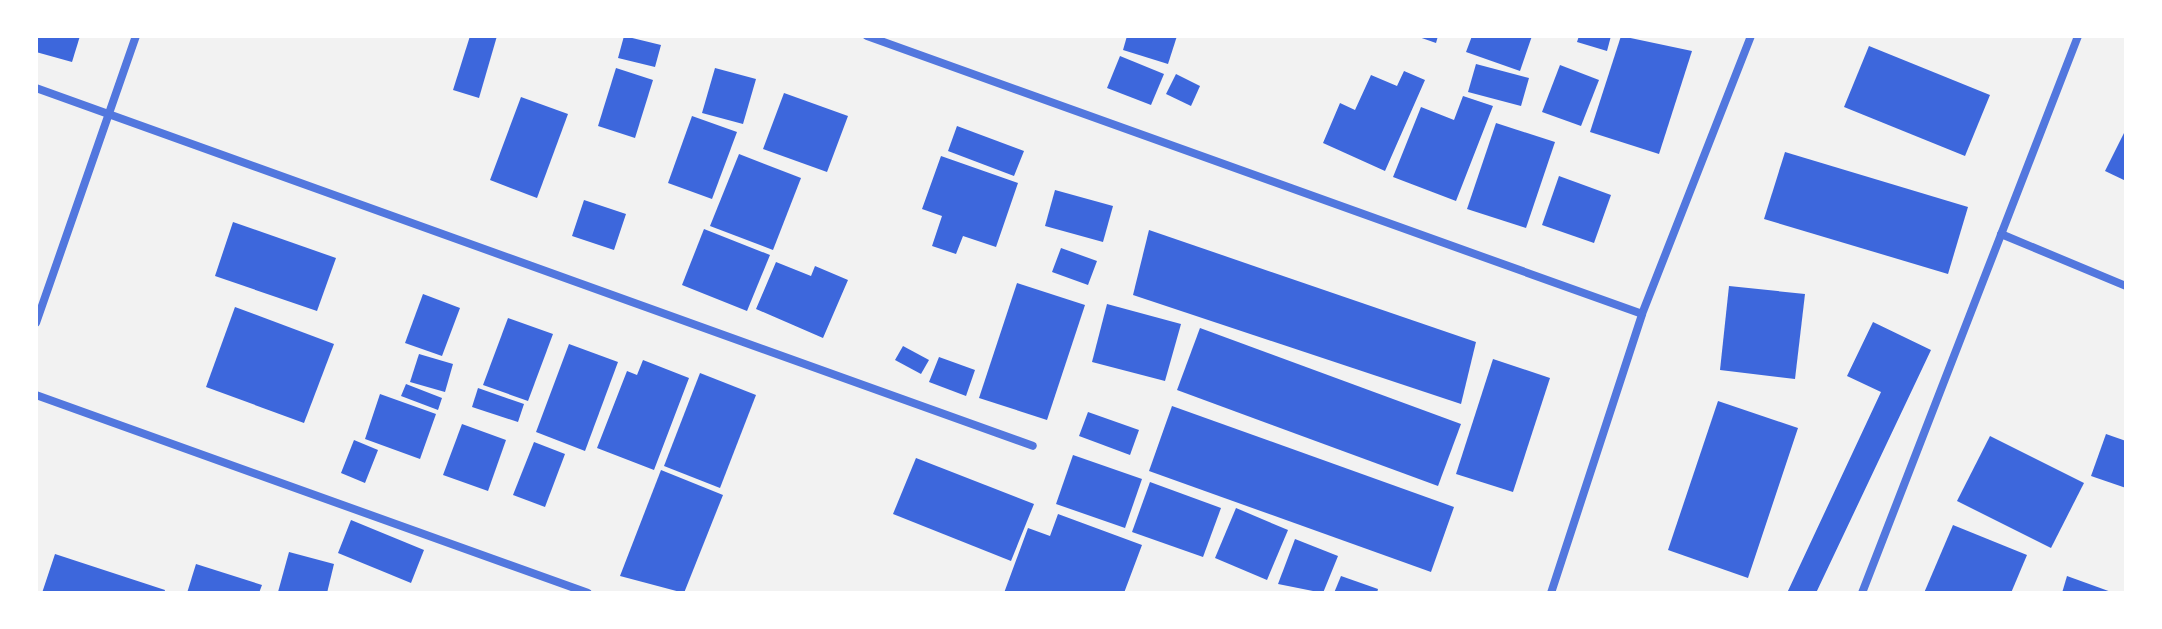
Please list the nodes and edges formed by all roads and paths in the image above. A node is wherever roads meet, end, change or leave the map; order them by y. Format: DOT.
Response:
graph roads {
  1 [pos="136,36"];
  2 [pos="867,36"];
  3 [pos="1751,36"];
  4 [pos="2078,36"];
  5 [pos="36,88"];
  6 [pos="106,113"];
  7 [pos="2001,234"];
  8 [pos="2126,286"];
  9 [pos="1642,314"];
  10 [pos="36,323"];
  11 [pos="36,395"];
  12 [pos="1033,446"];
  13 [pos="588,593"];
  14 [pos="1551,593"];
  15 [pos="1862,593"];
  1 -- 6 [label="street"];
  2 -- 9 [label="street"];
  3 -- 9 [label="street"];
  4 -- 7 [label="street"];
  5 -- 6 [label="street"];
  6 -- 10 [label="street"];
  6 -- 12 [label="street"];
  7 -- 8 [label="street"];
  7 -- 15 [label="street"];
  9 -- 14 [label="street"];
  11 -- 13 [label="street"];
}
